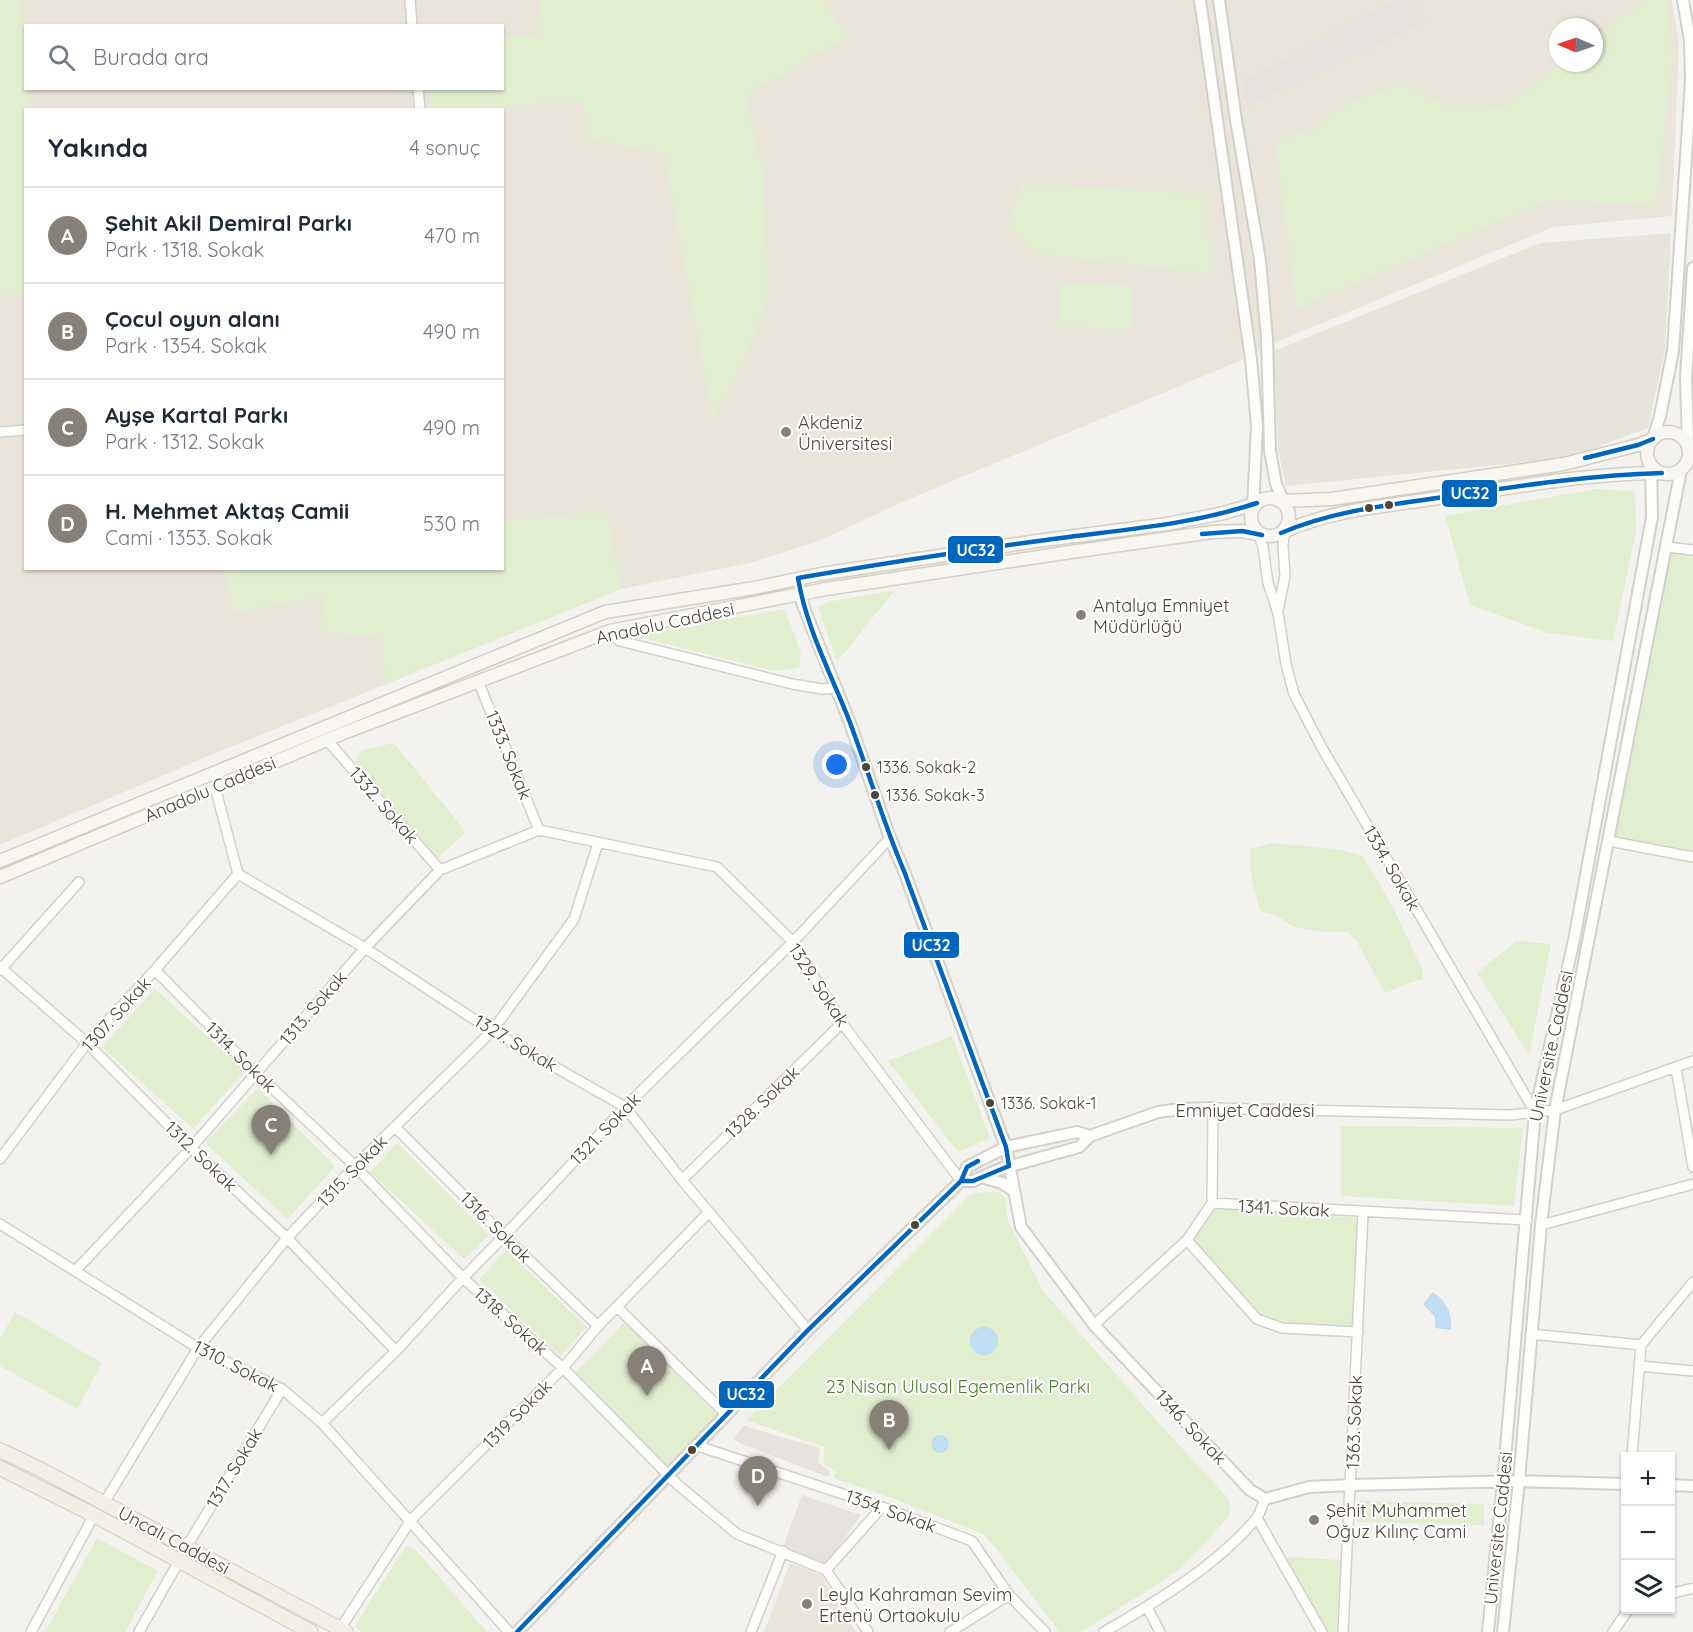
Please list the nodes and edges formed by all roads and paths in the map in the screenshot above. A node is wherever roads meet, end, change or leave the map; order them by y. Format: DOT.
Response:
graph roads {
  1 [pos="410,0"];
  2 [pos="1200,0"];
  3 [pos="1219,0"];
  4 [pos="1683,0"];
  5 [pos="412,24"];
  6 [pos="418,90"];
  7 [pos="420,108"];
  8 [pos="1693,268"];
  9 [pos="1692,294"];
  10 [pos="24,430"];
  11 [pos="0,432"];
  12 [pos="1689,437"];
  13 [pos="1653,439"];
  14 [pos="1693,464"];
  15 [pos="1655,470"];
  16 [pos="1681,470"];
  17 [pos="1282,502"];
  18 [pos="1255,505"];
  19 [pos="1284,531"];
  20 [pos="1259,533"];
  21 [pos="1667,547"];
  22 [pos="1693,550"];
  23 [pos="798,578"];
  24 [pos="801,594"];
  25 [pos="1278,612"];
  26 [pos="610,631"];
  27 [pos="478,681"];
  28 [pos="836,688"];
  29 [pos="327,740"];
  30 [pos="215,787"];
  31 [pos="539,830"];
  32 [pos="890,838"];
  33 [pos="1609,842"];
  34 [pos="598,843"];
  35 [pos="1693,857"];
  36 [pos="0,861"];
  37 [pos="440,870"];
  38 [pos="238,874"];
  39 [pos="0,877"];
  40 [pos="79,882"];
  41 [pos="793,942"];
  42 [pos="365,948"];
  43 [pos="0,968"];
  44 [pos="155,970"];
  45 [pos="843,1023"];
  46 [pos="492,1031"];
  47 [pos="87,1043"];
  48 [pos="1693,1061"];
  49 [pos="1676,1068"];
  50 [pos="256,1073"];
  51 [pos="625,1107"];
  52 [pos="1213,1108"];
  53 [pos="1555,1110"];
  54 [pos="1535,1112"];
  55 [pos="395,1127"];
  56 [pos="1090,1136"];
  57 [pos="1006,1147"];
  58 [pos="191,1148"];
  59 [pos="0,1159"];
  60 [pos="355,1166"];
  61 [pos="1009,1166"];
  62 [pos="1693,1167"];
  63 [pos="981,1177"];
  64 [pos="682,1180"];
  65 [pos="961,1180"];
  66 [pos="1693,1184"];
  67 [pos="1014,1191"];
  68 [pos="1212,1203"];
  69 [pos="709,1212"];
  70 [pos="1363,1213"];
  71 [pos="1527,1220"];
  72 [pos="0,1224"];
  73 [pos="1541,1225"];
  74 [pos="504,1236"];
  75 [pos="288,1238"];
  76 [pos="1187,1240"];
  77 [pos="75,1272"];
  78 [pos="463,1278"];
  79 [pos="1693,1282"];
  80 [pos="617,1307"];
  81 [pos="1094,1325"];
  82 [pos="598,1326"];
  83 [pos="808,1330"];
  84 [pos="1358,1332"];
  85 [pos="1532,1334"];
  86 [pos="1641,1345"];
  87 [pos="198,1348"];
  88 [pos="396,1351"];
  89 [pos="1640,1366"];
  90 [pos="563,1368"];
  91 [pos="1693,1371"];
  92 [pos="282,1389"];
  93 [pos="727,1415"];
  94 [pos="322,1423"];
  95 [pos="698,1446"];
  96 [pos="0,1450"];
  97 [pos="1632,1452"];
  98 [pos="0,1468"];
  99 [pos="668,1475"];
  100 [pos="1519,1481"];
  101 [pos="1503,1482"];
  102 [pos="1621,1484"];
  103 [pos="1351,1485"];
  104 [pos="1675,1485"];
  105 [pos="1693,1486"];
  106 [pos="1265,1499"];
  107 [pos="104,1503"];
  108 [pos="882,1507"];
  109 [pos="94,1515"];
  110 [pos="1257,1518"];
  111 [pos="411,1520"];
  112 [pos="187,1546"];
  113 [pos="783,1551"];
  114 [pos="179,1561"];
  115 [pos="826,1570"];
  116 [pos="1693,1588"];
  117 [pos="1675,1593"];
  118 [pos="1009,1595"];
  119 [pos="1147,1607"];
  120 [pos="1625,1614"];
  121 [pos="343,1630"];
  122 [pos="31,1632"];
  123 [pos="139,1632"];
  124 [pos="311,1632"];
  125 [pos="509,1632"];
  126 [pos="516,1632"];
  127 [pos="751,1632"];
  128 [pos="868,1632"];
  129 [pos="950,1632"];
  130 [pos="1045,1632"];
  131 [pos="1104,1632"];
  132 [pos="1160,1632"];
  133 [pos="1322,1632"];
  134 [pos="1344,1632"];
  135 [pos="1488,1632"];
  136 [pos="1503,1632"];
  137 [pos="1612,1632"];
  1 -- 5 [label="street"];
  2 -- 18 [label="street"];
  3 -- 17 [label="street"];
  4 -- 13 [label="street"];
  6 -- 7 [label="street"];
  8 -- 9 [label="street"];
  9 -- 12 [label="street"];
  10 -- 11 [label="street"];
  12 -- 13 [label="main road"];
  12 -- 16 [label="main road"];
  13 -- 15 [label="main road"];
  13 -- 17 [label="main road"];
  14 -- 16 [label="main road"];
  15 -- 16 [label="main road"];
  15 -- 19 [label="main road"];
  15 -- 54 [label="street, Universite Caddesi"];
  16 -- 21 [label="street, Universite Caddesi"];
  17 -- 18 [label="main road"];
  17 -- 19 [label="main road"];
  18 -- 20 [label="main road"];
  18 -- 23 [label="main road, Anadolu Caddesi"];
  19 -- 20 [label="main road"];
  19 -- 25 [label="street, 1334. Sokak"];
  20 -- 24 [label="main road, Anadolu Caddesi"];
  20 -- 25 [label="street, 1334. Sokak"];
  21 -- 22 [label="street"];
  21 -- 33 [label="street, Universite Caddesi"];
  23 -- 24 [label="street"];
  23 -- 36 [label="main road, Anadolu Caddesi"];
  24 -- 26 [label="main road, Anadolu Caddesi"];
  24 -- 28 [label="street, 1346. Sokak"];
  25 -- 54 [label="street, 1334. Sokak"];
  26 -- 27 [label="main road, Anadolu Caddesi"];
  26 -- 28 [label="street"];
  27 -- 29 [label="main road, Anadolu Caddesi"];
  27 -- 31 [label="street, 1333. Sokak"];
  28 -- 32 [label="street, 1346. Sokak"];
  29 -- 30 [label="main road, Anadolu Caddesi"];
  29 -- 37 [label="street, 1332. Sokak"];
  30 -- 38 [label="street"];
  30 -- 39 [label="main road, Anadolu Caddesi"];
  31 -- 34 [label="street"];
  31 -- 37 [label="street, 1313. Sokak"];
  32 -- 41 [label="street, 1321. Sokak"];
  32 -- 57 [label="street, 1346. Sokak"];
  33 -- 35 [label="street"];
  33 -- 53 [label="street, Universite Caddesi"];
  34 -- 41 [label="street, 1329. Sokak"];
  34 -- 46 [label="street, 1315. Sokak"];
  37 -- 42 [label="street, 1313. Sokak"];
  38 -- 42 [label="street, 1327. Sokak"];
  38 -- 44 [label="street, 1307. Sokak"];
  40 -- 43 [label="street"];
  41 -- 45 [label="street, 1329. Sokak"];
  41 -- 51 [label="street, 1321. Sokak"];
  42 -- 46 [label="street, 1327. Sokak"];
  42 -- 50 [label="street, 1313. Sokak"];
  43 -- 47 [label="street, 1312. Sokak"];
  44 -- 47 [label="street, 1307. Sokak"];
  44 -- 50 [label="street, 1314. Sokak"];
  45 -- 64 [label="street, 1328. Sokak"];
  45 -- 65 [label="street, 1329. Sokak"];
  46 -- 51 [label="street, 1327. Sokak"];
  46 -- 55 [label="street, 1315. Sokak"];
  47 -- 58 [label="street, 1312. Sokak"];
  47 -- 59 [label="street, 1307. Sokak"];
  48 -- 49 [label="street, Emniyet Caddesi"];
  49 -- 53 [label="street, Emniyet Caddesi"];
  49 -- 62 [label="street"];
  50 -- 58 [label="street, 1313. Sokak"];
  50 -- 60 [label="street, 1314. Sokak"];
  51 -- 64 [label="street, 1327. Sokak"];
  51 -- 74 [label="street, 1321. Sokak"];
  52 -- 54 [label="street, Emniyet Caddesi"];
  52 -- 56 [label="street, Emniyet Caddesi"];
  52 -- 68 [label="street"];
  53 -- 54 [label="street, Emniyet Caddesi"];
  53 -- 73 [label="street, Universite Caddesi"];
  54 -- 71 [label="street, Universite Caddesi"];
  55 -- 60 [label="street, 1315. Sokak"];
  55 -- 74 [label="street, 1316. Sokak"];
  56 -- 57 [label="street, Emniyet Caddesi"];
  56 -- 61 [label="street"];
  57 -- 61 [label="street, 1346. Sokak"];
  57 -- 65 [label="street, Emniyet Caddesi"];
  58 -- 75 [label="street, 1312. Sokak"];
  58 -- 77 [label="street, 1313. Sokak"];
  60 -- 75 [label="street, 1315. Sokak"];
  60 -- 78 [label="street, 1318. Sokak"];
  61 -- 63 [label="street"];
  61 -- 67 [label="street, 1346. Sokak"];
  63 -- 65 [label="street"];
  63 -- 67 [label="street"];
  64 -- 69 [label="street, 1327. Sokak"];
  65 -- 83 [label="street, Emniyet Caddesi"];
  66 -- 73 [label="street"];
  67 -- 81 [label="street, 1346. Sokak"];
  68 -- 70 [label="street, 1341. Sokak"];
  68 -- 76 [label="street, 1341. Sokak"];
  69 -- 80 [label="street, 1319 Sokak"];
  69 -- 83 [label="street, 1327. Sokak"];
  70 -- 71 [label="street, 1341. Sokak"];
  70 -- 84 [label="street, 1363. Sokak"];
  71 -- 101 [label="street, Universite Caddesi"];
  72 -- 77 [label="street, 1310. Sokak"];
  73 -- 85 [label="street, Universite Caddesi"];
  74 -- 78 [label="street, 1321. Sokak"];
  74 -- 82 [label="street, 1316. Sokak"];
  75 -- 87 [label="street, 1315. Sokak"];
  75 -- 88 [label="street, 1312. Sokak"];
  76 -- 81 [label="street, 1341. Sokak"];
  76 -- 84 [label="street"];
  77 -- 87 [label="street, 1310. Sokak"];
  78 -- 88 [label="street, 1321. Sokak"];
  78 -- 90 [label="street, 1318. Sokak"];
  79 -- 86 [label="street"];
  80 -- 82 [label="street, 1319 Sokak"];
  80 -- 93 [label="street"];
  81 -- 106 [label="street, 1346. Sokak"];
  82 -- 90 [label="street, 1319 Sokak"];
  83 -- 93 [label="street, Emniyet Caddesi"];
  84 -- 103 [label="street, 1363. Sokak"];
  85 -- 86 [label="street"];
  85 -- 100 [label="street, Universite Caddesi"];
  86 -- 89 [label="street"];
  87 -- 92 [label="street, 1310. Sokak"];
  87 -- 107 [label="street, 1315. Sokak"];
  88 -- 94 [label="street, 1321. Sokak"];
  89 -- 91 [label="street"];
  89 -- 97 [label="street"];
  90 -- 99 [label="street, 1318. Sokak"];
  90 -- 111 [label="street, 1319 Sokak"];
  92 -- 94 [label="street, 1310. Sokak"];
  92 -- 112 [label="street, 1317. Sokak"];
  93 -- 95 [label="street, Emniyet Caddesi"];
  94 -- 111 [label="street, 1310. Sokak"];
  95 -- 99 [label="street, Emniyet Caddesi"];
  95 -- 108 [label="street, 1354. Sokak"];
  96 -- 107 [label="main road, Uncalı Caddesi"];
  98 -- 109 [label="main road, Uncalı Caddesi"];
  99 -- 113 [label="street, 1318. Sokak"];
  99 -- 126 [label="street, Emniyet Caddesi"];
  100 -- 101 [label="street"];
  100 -- 102 [label="street"];
  100 -- 136 [label="street, Universite Caddesi"];
  101 -- 103 [label="street"];
  101 -- 135 [label="street, Universite Caddesi"];
  103 -- 106 [label="street"];
  103 -- 134 [label="street, 1363. Sokak"];
  104 -- 105 [label="street"];
  106 -- 110 [label="street"];
  107 -- 112 [label="main road, Uncalı Caddesi"];
  108 -- 115 [label="street"];
  108 -- 118 [label="street, 1354. Sokak"];
  109 -- 114 [label="main road, Uncalı Caddesi"];
  109 -- 122 [label="street"];
  110 -- 119 [label="street"];
  110 -- 133 [label="street"];
  111 -- 121 [label="street, 1319 Sokak"];
  111 -- 125 [label="street, 1310. Sokak"];
  112 -- 121 [label="main road, Uncalı Caddesi"];
  113 -- 115 [label="street, 1318. Sokak"];
  113 -- 127 [label="street"];
  114 -- 123 [label="street"];
  114 -- 124 [label="main road, Uncalı Caddesi"];
  115 -- 128 [label="street"];
  116 -- 117 [label="street"];
  118 -- 129 [label="street"];
  118 -- 130 [label="street, 1354. Sokak"];
  119 -- 131 [label="street"];
  119 -- 132 [label="street"];
  120 -- 137 [label="street"];
}
